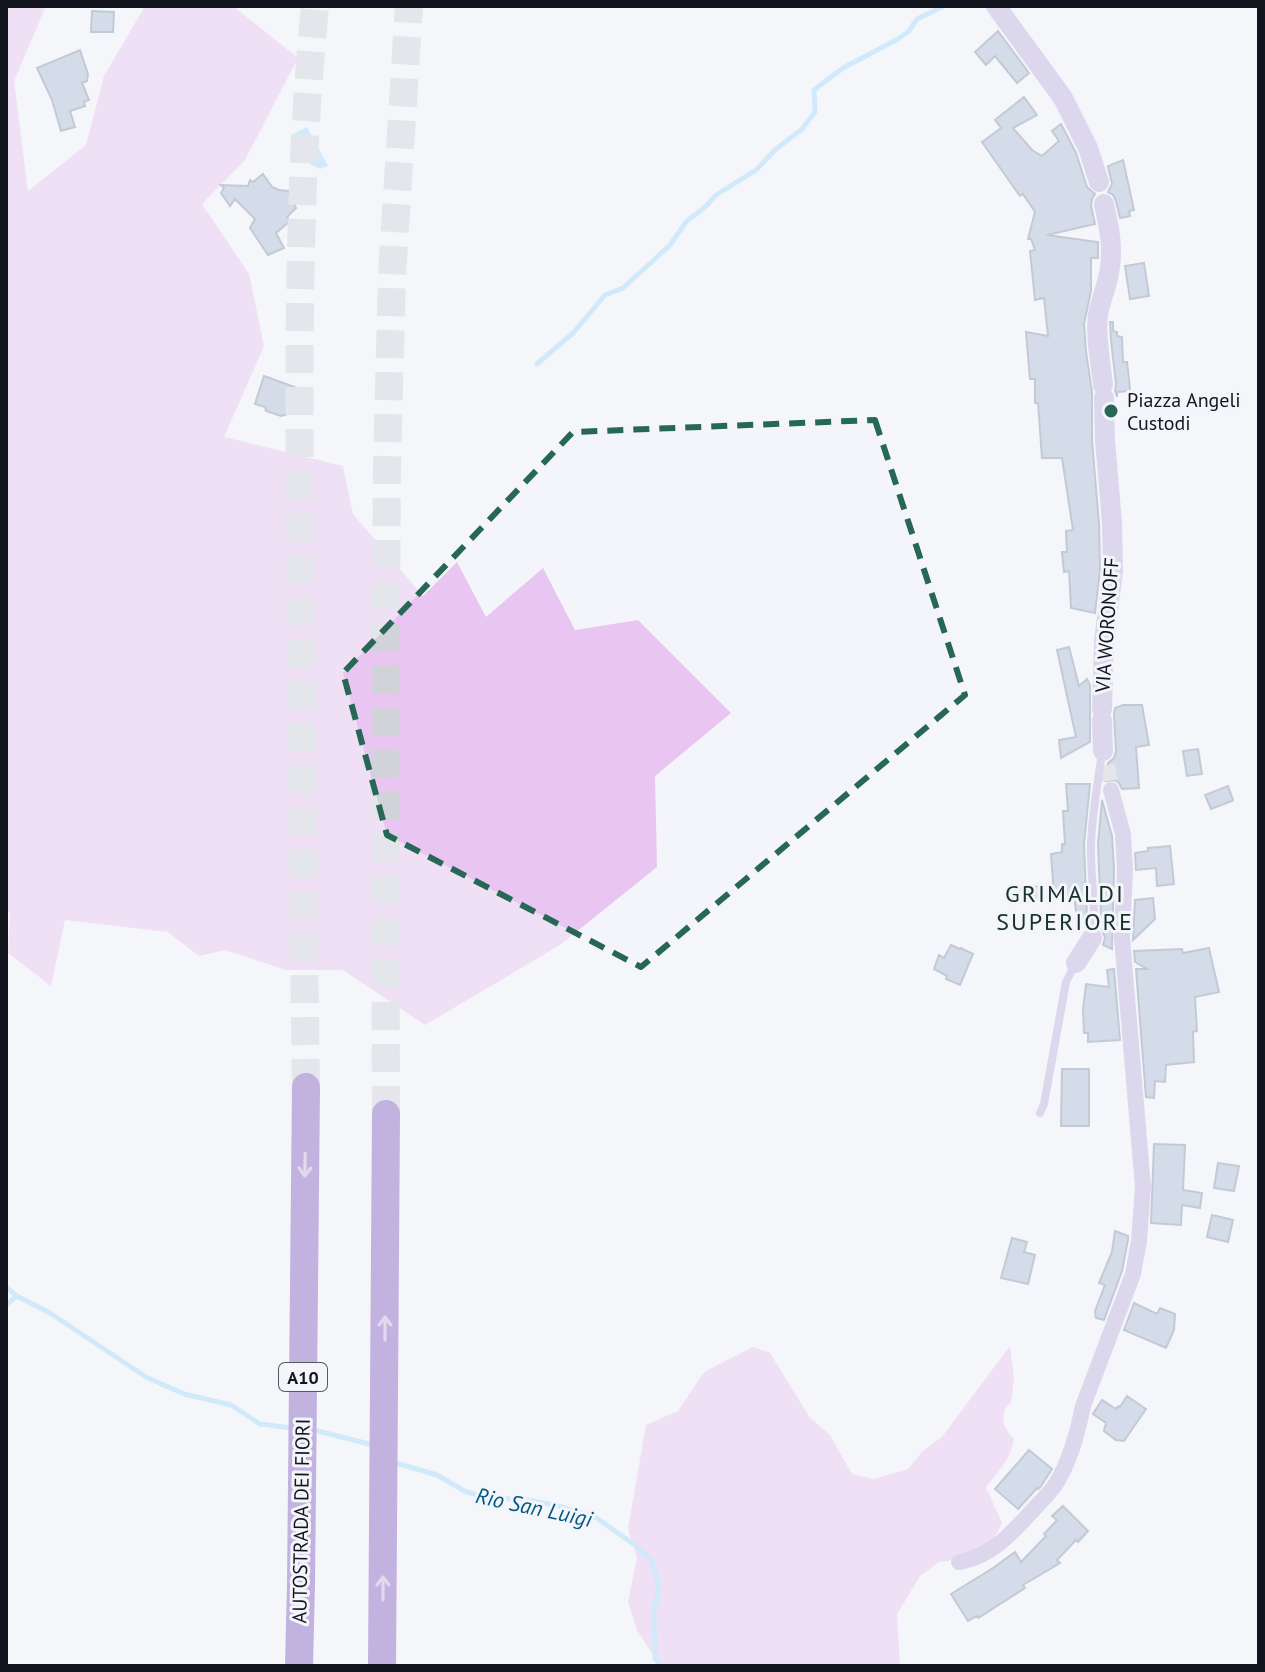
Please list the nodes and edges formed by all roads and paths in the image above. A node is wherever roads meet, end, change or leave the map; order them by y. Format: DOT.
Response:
graph roads {
  1 [pos="996,6"];
  2 [pos="1099,182"];
  3 [pos="1104,204"];
  4 [pos="1105,758"];
  5 [pos="1111,790"];
  6 [pos="1092,938"];
  7 [pos="1076,963"];
  8 [pos="306,1087"];
  9 [pos="1040,1113"];
  10 [pos="386,1114"];
  11 [pos="959,1562"];
  12 [pos="299,1666"];
  13 [pos="382,1666"];
  1 -- 2 [label="street"];
  3 -- 4 [label="street, VIA WORONOFF"];
  4 -- 6 [label="lane, VIA WORONOFF"];
  5 -- 11 [label="street"];
  6 -- 7 [label="street, VIA WORONOFF"];
  7 -- 9 [label="lane, VIA WORONOFF"];
  8 -- 12 [label="highway, AUTOSTRADA DEI FIORI / A10, one-way"];
  13 -- 10 [label="highway, one-way"];
}
